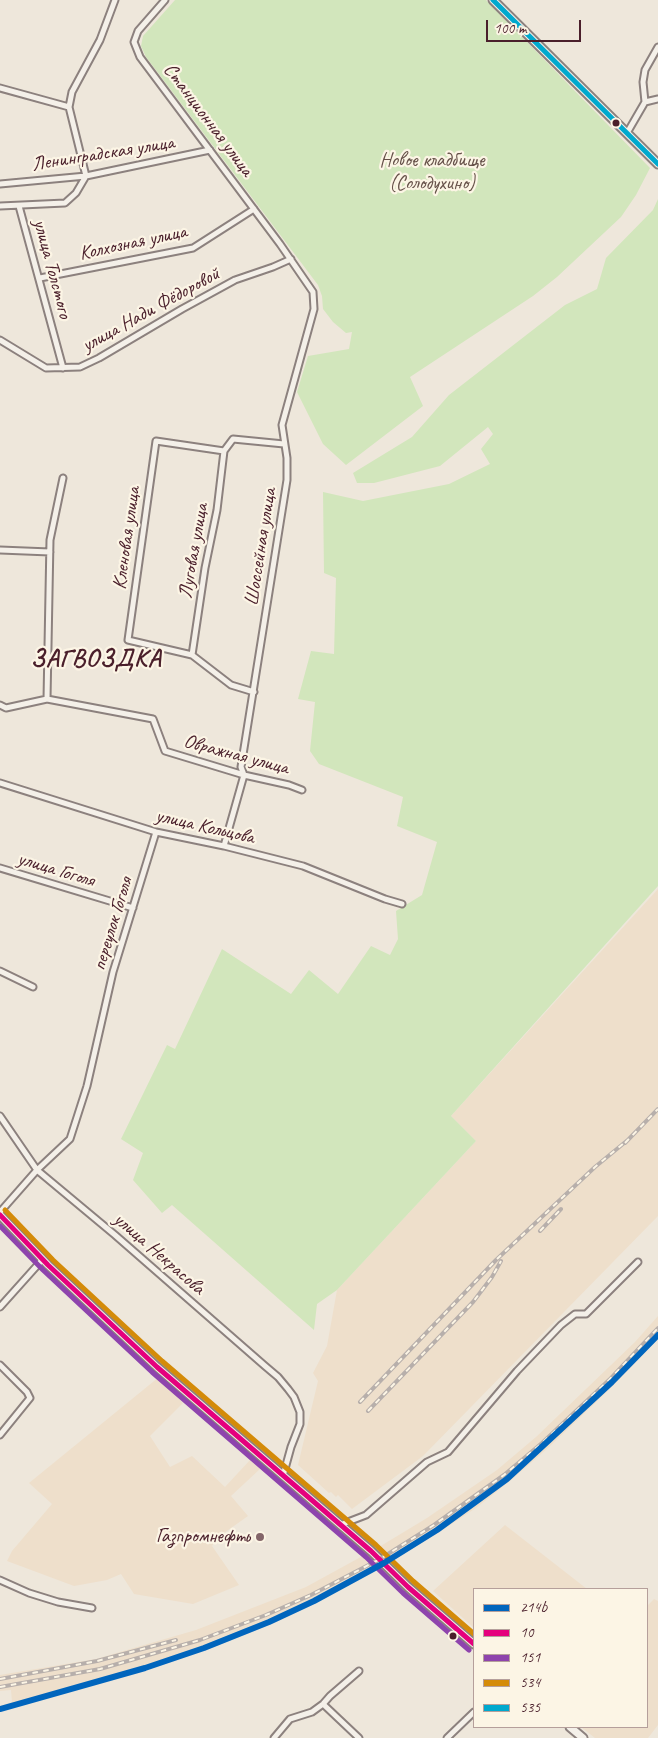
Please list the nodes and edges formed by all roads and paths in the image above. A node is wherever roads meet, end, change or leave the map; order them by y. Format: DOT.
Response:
graph roads {
  1 [pos="115,0"];
  2 [pos="165,0"];
  3 [pos="495,1"];
  4 [pos="658,47"];
  5 [pos="0,88"];
  6 [pos="658,99"];
  7 [pos="645,102"];
  8 [pos="68,107"];
  9 [pos="627,133"];
  10 [pos="210,150"];
  11 [pos="658,164"];
  12 [pos="86,176"];
  13 [pos="0,184"];
  14 [pos="0,206"];
  15 [pos="20,206"];
  16 [pos="254,209"];
  17 [pos="290,259"];
  18 [pos="40,278"];
  19 [pos="0,340"];
  20 [pos="63,368"];
  21 [pos="284,444"];
  22 [pos="224,451"];
  23 [pos="63,478"];
  24 [pos="0,550"];
  25 [pos="50,552"];
  26 [pos="192,656"];
  27 [pos="254,692"];
  28 [pos="46,699"];
  29 [pos="0,705"];
  30 [pos="244,775"];
  31 [pos="0,783"];
  32 [pos="302,790"];
  33 [pos="156,832"];
  34 [pos="224,846"];
  35 [pos="0,868"];
  36 [pos="402,904"];
  37 [pos="133,908"];
  38 [pos="0,971"];
  39 [pos="33,987"];
  40 [pos="0,1116"];
  41 [pos="37,1170"];
  42 [pos="0,1213"];
  43 [pos="43,1259"];
  44 [pos="638,1262"];
  45 [pos="0,1306"];
  46 [pos="0,1365"];
  47 [pos="0,1435"];
  48 [pos="283,1476"];
  49 [pos="340,1525"];
  50 [pos="0,1580"];
  51 [pos="92,1608"];
  52 [pos="473,1643"];
  53 [pos="359,1671"];
  54 [pos="324,1704"];
  55 [pos="473,1713"];
  56 [pos="571,1728"];
  57 [pos="274,1738"];
  58 [pos="359,1738"];
  59 [pos="447,1738"];
  60 [pos="583,1738"];
  1 -- 8 [label="street"];
  2 -- 10 [label="street, Станционная улица"];
  3 -- 9 [label="main road"];
  4 -- 7 [label="street"];
  5 -- 8 [label="street"];
  6 -- 7 [label="street"];
  7 -- 9 [label="street"];
  8 -- 12 [label="street"];
  9 -- 11 [label="main road"];
  10 -- 12 [label="street, Ленинградская улица"];
  10 -- 16 [label="street, Станционная улица"];
  12 -- 13 [label="street, Ленинградская улица"];
  12 -- 15 [label="street"];
  14 -- 15 [label="street"];
  15 -- 18 [label="street, улица Толстого"];
  16 -- 17 [label="street, Станционная улица"];
  16 -- 18 [label="street, Колхозная улица"];
  17 -- 20 [label="street, улица Нади Фёдоровой"];
  17 -- 21 [label="street, Шоссейная улица"];
  18 -- 20 [label="street, улица Толстого"];
  19 -- 20 [label="street, улица Нади Фёдоровой"];
  21 -- 22 [label="street"];
  21 -- 27 [label="street, Шоссейная улица"];
  22 -- 26 [label="street, Луговая улица"];
  22 -- 26 [label="street, Кленовая улица"];
  23 -- 25 [label="street"];
  24 -- 25 [label="street"];
  25 -- 28 [label="street"];
  26 -- 27 [label="street"];
  27 -- 30 [label="street, Шоссейная улица"];
  28 -- 29 [label="street, Овражная улица"];
  28 -- 30 [label="street, Овражная улица"];
  30 -- 32 [label="street, Овражная улица"];
  30 -- 34 [label="street, Шоссейная улица"];
  31 -- 33 [label="street, улица Кольцова"];
  33 -- 34 [label="street, улица Кольцова"];
  33 -- 37 [label="street, переулок Гоголя"];
  34 -- 36 [label="street, улица Кольцова"];
  35 -- 37 [label="street, улица Гоголя"];
  37 -- 41 [label="street, переулок Гоголя"];
  38 -- 39 [label="street"];
  40 -- 41 [label="street, улица Некрасова"];
  41 -- 42 [label="street, переулок Гоголя"];
  41 -- 48 [label="street, улица Некрасова"];
  42 -- 43 [label="main road"];
  43 -- 45 [label="street"];
  43 -- 48 [label="main road"];
  44 -- 49 [label="street"];
  46 -- 47 [label="street"];
  48 -- 49 [label="main road"];
  49 -- 52 [label="main road"];
  50 -- 51 [label="street"];
  53 -- 54 [label="street"];
  54 -- 57 [label="street"];
  54 -- 58 [label="street"];
  55 -- 59 [label="street"];
  56 -- 60 [label="main road"];
}
